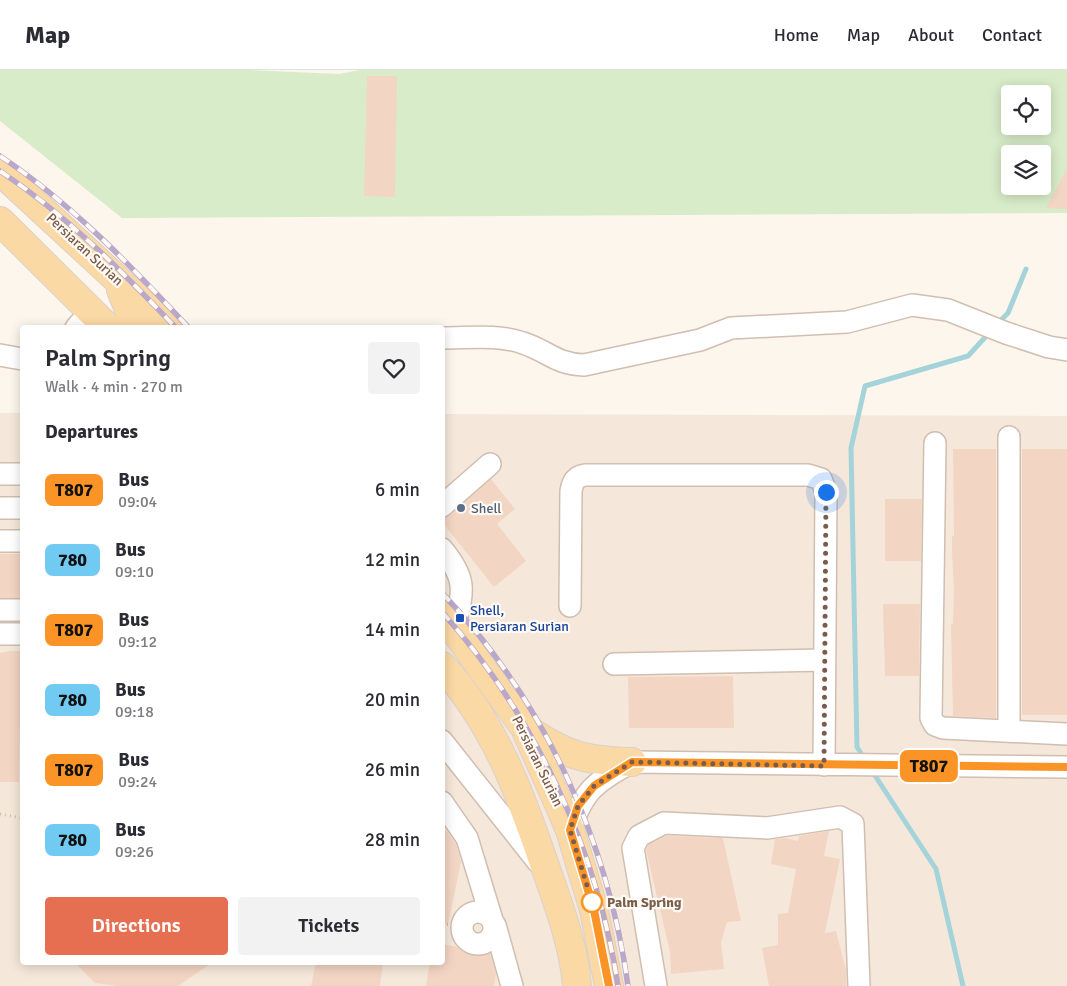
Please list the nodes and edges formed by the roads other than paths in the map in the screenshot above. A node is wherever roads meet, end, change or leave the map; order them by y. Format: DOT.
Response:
graph roads {
  1 [pos="0,171"];
  2 [pos="0,221"];
  3 [pos="117,279"];
  4 [pos="92,322"];
  5 [pos="139,325"];
  6 [pos="167,325"];
  7 [pos="445,338"];
  8 [pos="1067,350"];
  9 [pos="0,355"];
  10 [pos="20,359"];
  11 [pos="1009,437"];
  12 [pos="935,443"];
  13 [pos="490,464"];
  14 [pos="0,474"];
  15 [pos="20,474"];
  16 [pos="445,503"];
  17 [pos="0,508"];
  18 [pos="20,508"];
  19 [pos="20,540"];
  20 [pos="0,541"];
  21 [pos="445,552"];
  22 [pos="570,606"];
  23 [pos="0,610"];
  24 [pos="20,610"];
  25 [pos="446,627"];
  26 [pos="0,634"];
  27 [pos="20,634"];
  28 [pos="824,660"];
  29 [pos="614,664"];
  30 [pos="445,670"];
  31 [pos="525,728"];
  32 [pos="1009,731"];
  33 [pos="1067,734"];
  34 [pos="445,745"];
  35 [pos="632,762"];
  36 [pos="824,766"];
  37 [pos="1067,767"];
  38 [pos="445,806"];
  39 [pos="566,820"];
  40 [pos="550,879"];
  41 [pos="493,923"];
  42 [pos="452,925"];
  43 [pos="512,986"];
  44 [pos="578,986"];
  45 [pos="609,986"];
  46 [pos="656,986"];
  47 [pos="859,986"];
  1 -- 3 [label="main road, Persiaran Surian"];
  2 -- 4 [label="main road"];
  3 -- 5 [label="main road"];
  3 -- 6 [label="main road, Persiaran Surian"];
  7 -- 8 [label="street"];
  9 -- 10 [label="street"];
  11 -- 32 [label="street"];
  12 -- 32 [label="street"];
  13 -- 16 [label="street"];
  14 -- 15 [label="street"];
  17 -- 18 [label="street"];
  19 -- 20 [label="street"];
  21 -- 25 [label="street"];
  22 -- 28 [label="street"];
  23 -- 24 [label="street"];
  25 -- 31 [label="main road, Persiaran Surian"];
  25 -- 39 [label="main road"];
  26 -- 27 [label="street"];
  28 -- 29 [label="street"];
  28 -- 36 [label="street"];
  30 -- 40 [label="main road"];
  31 -- 35 [label="main road"];
  31 -- 39 [label="main road, Persiaran Surian"];
  32 -- 33 [label="street"];
  34 -- 40 [label="street"];
  35 -- 36 [label="street"];
  35 -- 39 [label="street"];
  36 -- 37 [label="street"];
  38 -- 41 [label="street"];
  39 -- 45 [label="main road, Persiaran Surian"];
  40 -- 44 [label="main road"];
  41 -- 42 [label="street"];
  41 -- 43 [label="street"];
  46 -- 47 [label="street"];
}
